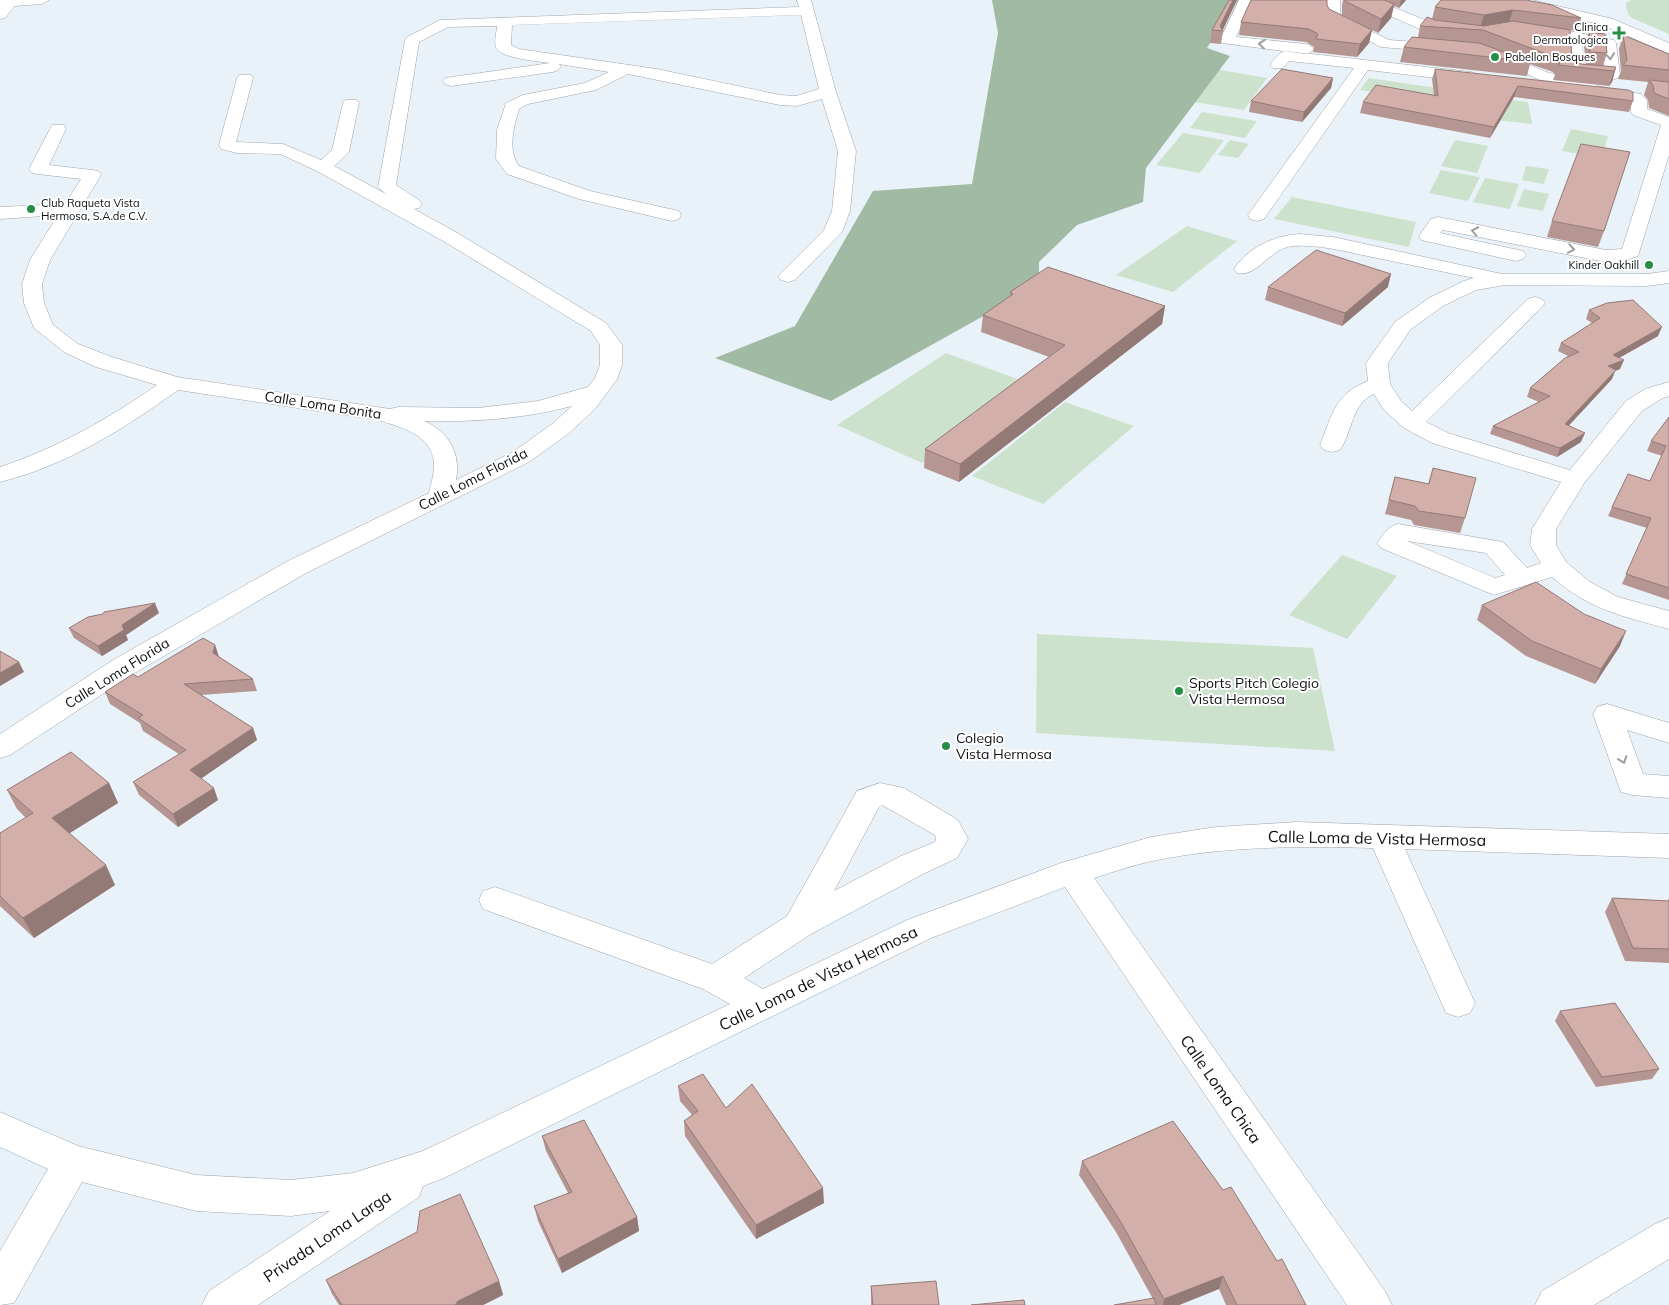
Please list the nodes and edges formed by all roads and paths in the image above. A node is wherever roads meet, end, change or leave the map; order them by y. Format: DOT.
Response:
graph roads {
  1 [pos="42,0"];
  2 [pos="1246,0"];
  3 [pos="1333,0"];
  4 [pos="1345,0"];
  5 [pos="1514,0"];
  6 [pos="5,3"];
  7 [pos="805,5"];
  8 [pos="1604,6"];
  9 [pos="0,15"];
  10 [pos="505,21"];
  11 [pos="1608,22"];
  12 [pos="1518,30"];
  13 [pos="1470,33"];
  14 [pos="1574,36"];
  15 [pos="1386,44"];
  16 [pos="1460,49"];
  17 [pos="1669,49"];
  18 [pos="1507,57"];
  19 [pos="1260,62"];
  20 [pos="578,63"];
  21 [pos="1278,65"];
  22 [pos="1364,65"];
  23 [pos="1576,66"];
  24 [pos="627,69"];
  25 [pos="1316,71"];
  26 [pos="1456,74"];
  27 [pos="246,78"];
  28 [pos="450,81"];
  29 [pos="1651,91"];
  30 [pos="828,92"];
  31 [pos="351,104"];
  32 [pos="1669,124"];
  33 [pos="58,129"];
  34 [pos="324,167"];
  35 [pos="71,209"];
  36 [pos="0,213"];
  37 [pos="672,215"];
  38 [pos="1257,215"];
  39 [pos="458,224"];
  40 [pos="1244,269"];
  41 [pos="788,276"];
  42 [pos="1669,277"];
  43 [pos="1505,279"];
  44 [pos="1535,303"];
  45 [pos="174,383"];
  46 [pos="1379,384"];
  47 [pos="1669,389"];
  48 [pos="596,392"];
  49 [pos="381,414"];
  50 [pos="1412,423"];
  51 [pos="1332,445"];
  52 [pos="0,475"];
  53 [pos="1575,479"];
  54 [pos="441,496"];
  55 [pos="1556,567"];
  56 [pos="1522,578"];
  57 [pos="1669,620"];
  58 [pos="1669,733"];
  59 [pos="0,748"];
  60 [pos="1669,786"];
  61 [pos="1384,837"];
  62 [pos="1669,846"];
  63 [pos="1072,872"];
  64 [pos="496,900"];
  65 [pos="799,925"];
  66 [pos="715,980"];
  67 [pos="1458,1003"];
  68 [pos="762,1005"];
  69 [pos="0,1129"];
  70 [pos="74,1162"];
  71 [pos="431,1166"];
  72 [pos="1669,1237"];
  73 [pos="0,1288"];
  74 [pos="223,1305"];
  75 [pos="1371,1305"];
  76 [pos="1556,1305"];
  1 -- 6 [label="street"];
  15 -- 2 [label="street, one-way"];
  3 -- 15 [label="street"];
  4 -- 13 [label="street"];
  5 -- 11 [label="street"];
  6 -- 9 [label="street"];
  7 -- 10 [label="street"];
  7 -- 30 [label="street"];
  8 -- 11 [label="street"];
  10 -- 20 [label="street"];
  10 -- 39 [label="street"];
  11 -- 17 [label="street"];
  12 -- 14 [label="street"];
  14 -- 23 [label="street"];
  14 -- 23 [label="street, one-way"];
  15 -- 16 [label="street"];
  18 -- 23 [label="street"];
  18 -- 29 [label="street"];
  18 -- 29 [label="street"];
  19 -- 21 [label="street"];
  20 -- 24 [label="street"];
  20 -- 28 [label="street"];
  21 -- 22 [label="street"];
  21 -- 25 [label="street"];
  22 -- 26 [label="street"];
  22 -- 38 [label="street"];
  24 -- 30 [label="street"];
  24 -- 37 [label="street"];
  27 -- 34 [label="street, Calle Loma Florida"];
  29 -- 32 [label="street"];
  30 -- 41 [label="street"];
  31 -- 34 [label="street"];
  43 -- 32 [label="street, one-way"];
  33 -- 35 [label="street, Calle Loma Bonita"];
  34 -- 48 [label="street, Calle Loma Florida"];
  35 -- 36 [label="street"];
  35 -- 45 [label="street, Calle Loma Bonita"];
  40 -- 43 [label="street"];
  42 -- 43 [label="street"];
  43 -- 46 [label="street"];
  44 -- 50 [label="street"];
  45 -- 49 [label="street, Calle Loma Bonita"];
  45 -- 52 [label="street"];
  46 -- 50 [label="street"];
  46 -- 51 [label="street"];
  47 -- 53 [label="street"];
  48 -- 49 [label="street"];
  48 -- 54 [label="street, Calle Loma Florida"];
  49 -- 54 [label="street, Calle Loma Bonita"];
  50 -- 53 [label="street"];
  53 -- 55 [label="street"];
  54 -- 59 [label="street, Calle Loma Florida"];
  55 -- 56 [label="street"];
  55 -- 57 [label="street"];
  58 -- 60 [label="street, one-way"];
  61 -- 62 [label="street, Calle Loma de Vista Hermosa"];
  61 -- 63 [label="street, Calle Loma de Vista Hermosa"];
  61 -- 67 [label="street"];
  63 -- 68 [label="street, Calle Loma de Vista Hermosa"];
  63 -- 75 [label="street, Calle Loma Chica"];
  64 -- 66 [label="street"];
  65 -- 65 [label="street"];
  65 -- 66 [label="street"];
  66 -- 68 [label="street"];
  68 -- 71 [label="street, Calle Loma de Vista Hermosa"];
  69 -- 70 [label="street, Calle Loma de Vista Hermosa"];
  70 -- 71 [label="street, Calle Loma de Vista Hermosa"];
  70 -- 73 [label="street"];
  71 -- 74 [label="street, Privada Loma Larga"];
  72 -- 76 [label="street"];
}
